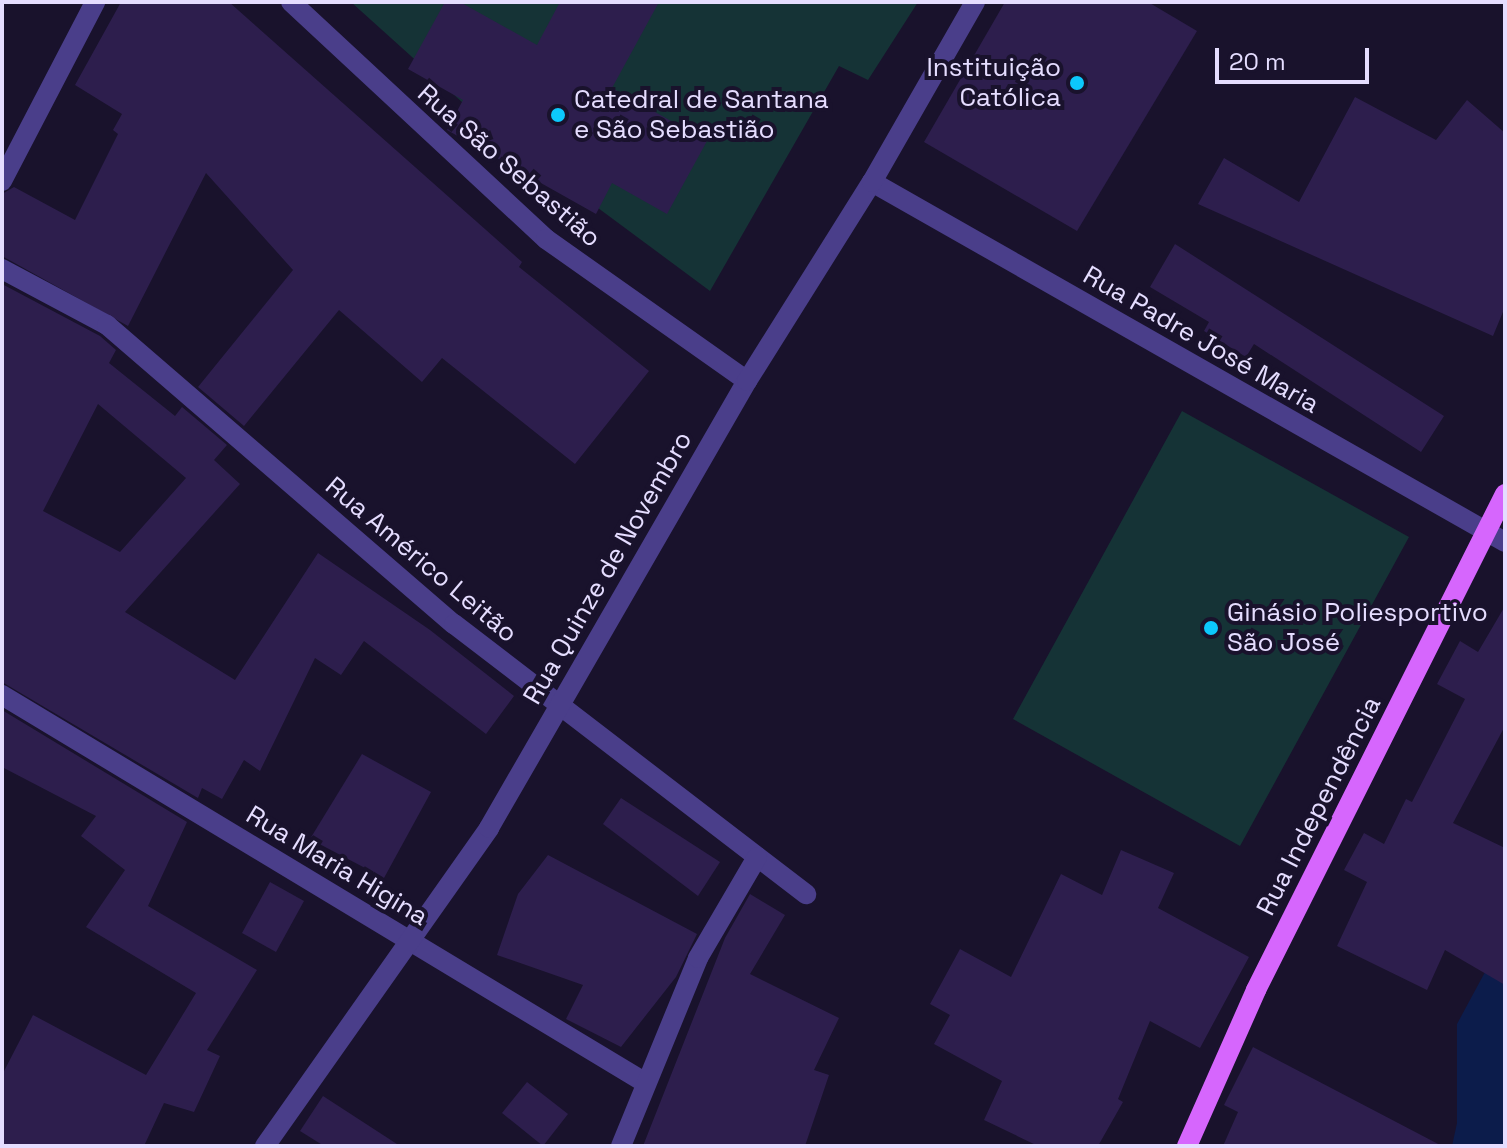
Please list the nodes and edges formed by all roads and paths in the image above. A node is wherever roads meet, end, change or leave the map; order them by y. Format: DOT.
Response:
graph roads {
  1 [pos="95,2"];
  2 [pos="291,2"];
  3 [pos="975,2"];
  4 [pos="2,181"];
  5 [pos="872,182"];
  6 [pos="2,269"];
  7 [pos="747,381"];
  8 [pos="1505,494"];
  9 [pos="1486,532"];
  10 [pos="1505,542"];
  11 [pos="2,695"];
  12 [pos="558,708"];
  13 [pos="757,857"];
  14 [pos="806,894"];
  15 [pos="411,941"];
  16 [pos="644,1082"];
  17 [pos="265,1146"];
  18 [pos="621,1146"];
  19 [pos="1187,1146"];
  1 -- 4 [label="street"];
  2 -- 7 [label="street, Rua São Sebastião"];
  3 -- 5 [label="street, Rua Quinze de Novembro"];
  5 -- 7 [label="street, Rua Quinze de Novembro"];
  5 -- 9 [label="street, Rua Padre José Maria"];
  6 -- 12 [label="street, Rua Américo Leitão"];
  7 -- 12 [label="street, Rua Quinze de Novembro"];
  8 -- 9 [label="main road, Rua Independência"];
  9 -- 10 [label="street, Rua Padre José Maria"];
  9 -- 19 [label="main road, Rua Independência"];
  11 -- 15 [label="street, Rua Maria Higina"];
  12 -- 13 [label="street, Rua Américo Leitão"];
  12 -- 15 [label="street, Rua Quinze de Novembro"];
  13 -- 14 [label="street, Rua Américo Leitão"];
  13 -- 16 [label="street"];
  15 -- 16 [label="street, Rua Maria Higina"];
  15 -- 17 [label="street, Rua Quinze de Novembro"];
  16 -- 18 [label="street"];
}
